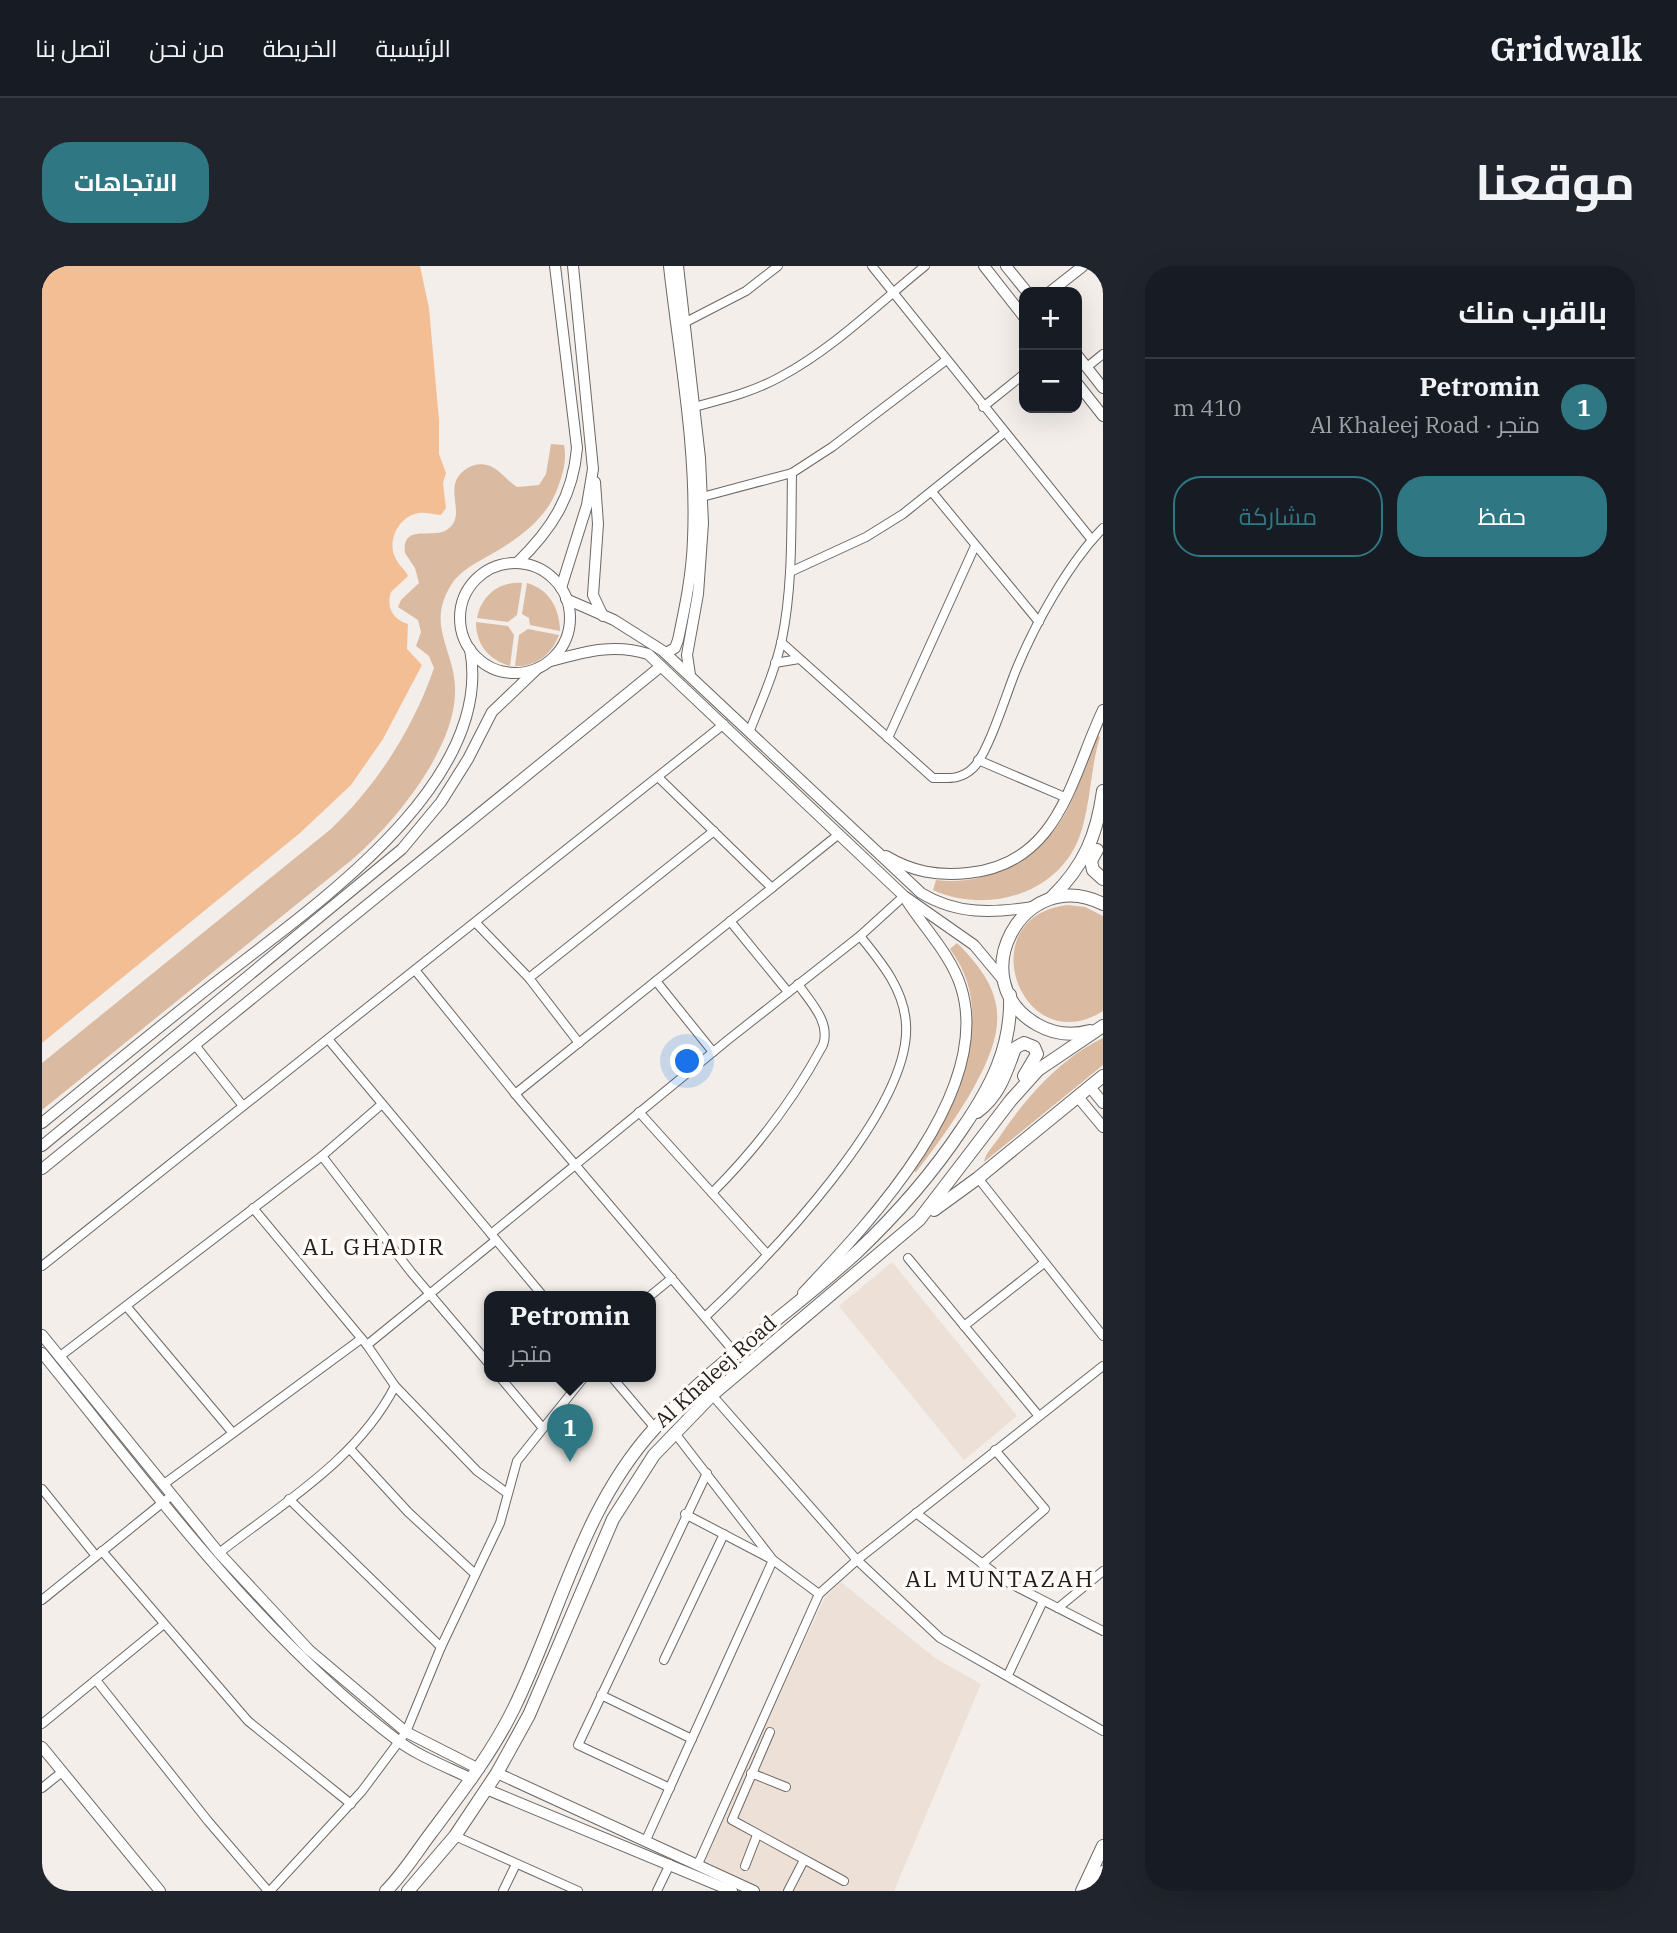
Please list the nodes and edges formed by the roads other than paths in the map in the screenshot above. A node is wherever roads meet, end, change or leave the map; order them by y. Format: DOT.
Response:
graph roads {
  1 [pos="555,266"];
  2 [pos="573,266"];
  3 [pos="670,266"];
  4 [pos="678,266"];
  5 [pos="778,266"];
  6 [pos="872,266"];
  7 [pos="925,266"];
  8 [pos="984,266"];
  9 [pos="1006,266"];
  10 [pos="1083,266"];
  11 [pos="1023,287"];
  12 [pos="1056,287"];
  13 [pos="892,292"];
  14 [pos="1019,311"];
  15 [pos="680,324"];
  16 [pos="1103,354"];
  17 [pos="945,361"];
  18 [pos="1082,361"];
  19 [pos="1087,367"];
  20 [pos="1019,378"];
  21 [pos="1103,388"];
  22 [pos="1082,389"];
  23 [pos="694,407"];
  24 [pos="983,407"];
  25 [pos="1103,416"];
  26 [pos="1004,433"];
  27 [pos="593,469"];
  28 [pos="792,473"];
  29 [pos="932,492"];
  30 [pos="702,496"];
  31 [pos="1103,528"];
  32 [pos="1092,540"];
  33 [pos="975,546"];
  34 [pos="517,563"];
  35 [pos="790,572"];
  36 [pos="561,588"];
  37 [pos="566,599"];
  38 [pos="603,616"];
  39 [pos="1039,622"];
  40 [pos="781,642"];
  41 [pos="470,649"];
  42 [pos="666,653"];
  43 [pos="799,659"];
  44 [pos="551,661"];
  45 [pos="775,663"];
  46 [pos="660,667"];
  47 [pos="537,669"];
  48 [pos="690,675"];
  49 [pos="1103,709"];
  50 [pos="724,724"];
  51 [pos="750,730"];
  52 [pos="888,738"];
  53 [pos="978,760"];
  54 [pos="659,778"];
  55 [pos="1103,791"];
  56 [pos="1067,798"];
  57 [pos="714,831"];
  58 [pos="839,834"];
  59 [pos="1103,834"];
  60 [pos="874,849"];
  61 [pos="1103,879"];
  62 [pos="772,888"];
  63 [pos="904,896"];
  64 [pos="1051,898"];
  65 [pos="1103,904"];
  66 [pos="1033,907"];
  67 [pos="730,921"];
  68 [pos="475,923"];
  69 [pos="860,936"];
  70 [pos="415,970"];
  71 [pos="529,978"];
  72 [pos="656,981"];
  73 [pos="1004,981"];
  74 [pos="798,984"];
  75 [pos="788,992"];
  76 [pos="1010,995"];
  77 [pos="1103,1026"];
  78 [pos="328,1039"];
  79 [pos="579,1043"];
  80 [pos="195,1045"];
  81 [pos="713,1052"];
  82 [pos="1103,1076"];
  83 [pos="1090,1087"];
  84 [pos="515,1094"];
  85 [pos="1078,1097"];
  86 [pos="1103,1103"];
  87 [pos="382,1104"];
  88 [pos="243,1106"];
  89 [pos="639,1112"];
  90 [pos="972,1115"];
  91 [pos="42,1123"];
  92 [pos="1103,1127"];
  93 [pos="989,1129"];
  94 [pos="42,1146"];
  95 [pos="322,1156"];
  96 [pos="575,1164"];
  97 [pos="42,1169"];
  98 [pos="978,1178"];
  99 [pos="712,1193"];
  100 [pos="253,1208"];
  101 [pos="919,1220"];
  102 [pos="494,1237"];
  103 [pos="767,1254"];
  104 [pos="908,1258"];
  105 [pos="1044,1263"];
  106 [pos="42,1266"];
  107 [pos="672,1278"];
  108 [pos="539,1291"];
  109 [pos="656,1291"];
  110 [pos="429,1294"];
  111 [pos="127,1307"];
  112 [pos="788,1308"];
  113 [pos="705,1317"];
  114 [pos="964,1326"];
  115 [pos="1102,1333"];
  116 [pos="42,1335"];
  117 [pos="364,1342"];
  118 [pos="42,1353"];
  119 [pos="736,1354"];
  120 [pos="60,1357"];
  121 [pos="484,1359"];
  122 [pos="1103,1366"];
  123 [pos="504,1382"];
  124 [pos="581,1382"];
  125 [pos="616,1382"];
  126 [pos="395,1386"];
  127 [pos="712,1395"];
  128 [pos="1038,1415"];
  129 [pos="542,1427"];
  130 [pos="654,1428"];
  131 [pos="232,1432"];
  132 [pos="674,1432"];
  133 [pos="351,1450"];
  134 [pos="995,1450"];
  135 [pos="707,1472"];
  136 [pos="164,1485"];
  137 [pos="42,1489"];
  138 [pos="507,1493"];
  139 [pos="167,1498"];
  140 [pos="289,1499"];
  141 [pos="916,1513"];
  142 [pos="685,1514"];
  143 [pos="724,1534"];
  144 [pos="219,1553"];
  145 [pos="99,1554"];
  146 [pos="773,1560"];
  147 [pos="857,1560"];
  148 [pos="982,1564"];
  149 [pos="1103,1572"];
  150 [pos="475,1574"];
  151 [pos="819,1594"];
  152 [pos="42,1600"];
  153 [pos="1043,1601"];
  154 [pos="1058,1608"];
  155 [pos="164,1624"];
  156 [pos="1103,1631"];
  157 [pos="441,1647"];
  158 [pos="664,1660"];
  159 [pos="1008,1675"];
  160 [pos="96,1680"];
  161 [pos="601,1695"];
  162 [pos="42,1724"];
  163 [pos="1103,1731"];
  164 [pos="769,1732"];
  165 [pos="402,1736"];
  166 [pos="692,1739"];
  167 [pos="42,1747"];
  168 [pos="62,1772"];
  169 [pos="497,1773"];
  170 [pos="751,1773"];
  171 [pos="475,1774"];
  172 [pos="786,1787"];
  173 [pos="42,1788"];
  174 [pos="486,1788"];
  175 [pos="670,1788"];
  176 [pos="351,1804"];
  177 [pos="757,1835"];
  178 [pos="456,1836"];
  179 [pos="646,1840"];
  180 [pos="1103,1846"];
  181 [pos="804,1860"];
  182 [pos="516,1864"];
  183 [pos="670,1864"];
  184 [pos="698,1864"];
  185 [pos="745,1866"];
  186 [pos="1103,1872"];
  187 [pos="42,1880"];
  188 [pos="844,1881"];
  189 [pos="51,1891"];
  190 [pos="160,1891"];
  191 [pos="269,1891"];
  192 [pos="386,1891"];
  193 [pos="408,1891"];
  194 [pos="503,1891"];
  195 [pos="578,1891"];
  196 [pos="657,1891"];
  197 [pos="732,1891"];
  198 [pos="754,1891"];
  199 [pos="788,1891"];
  200 [pos="1082,1891"];
  201 [pos="1094,1891"];
  1 -- 34 [label="main road"];
  2 -- 27 [label="main road"];
  3 -- 15 [label="main road"];
  4 -- 15 [label="main road"];
  5 -- 15 [label="street"];
  6 -- 13 [label="street"];
  7 -- 13 [label="street"];
  8 -- 14 [label="main road"];
  9 -- 11 [label="main road"];
  10 -- 12 [label="main road"];
  13 -- 17 [label="street"];
  13 -- 23 [label="street"];
  15 -- 23 [label="main road"];
  15 -- 42 [label="main road"];
  16 -- 19 [label="street"];
  17 -- 24 [label="street"];
  17 -- 28 [label="street"];
  18 -- 19 [label="main road"];
  19 -- 21 [label="main road"];
  20 -- 24 [label="street"];
  22 -- 25 [label="main road"];
  23 -- 30 [label="main road"];
  24 -- 26 [label="street"];
  26 -- 29 [label="street"];
  26 -- 32 [label="street"];
  27 -- 36 [label="main road"];
  27 -- 38 [label="main road"];
  28 -- 30 [label="street"];
  28 -- 35 [label="street"];
  29 -- 33 [label="street"];
  29 -- 35 [label="street"];
  30 -- 48 [label="main road"];
  31 -- 32 [label="street"];
  32 -- 39 [label="street"];
  33 -- 39 [label="street"];
  33 -- 52 [label="street"];
  34 -- 36 [label="main road"];
  34 -- 41 [label="main road"];
  35 -- 40 [label="street"];
  36 -- 37 [label="main road"];
  37 -- 38 [label="main road"];
  37 -- 44 [label="main road"];
  38 -- 42 [label="main road"];
  39 -- 53 [label="street"];
  40 -- 43 [label="street"];
  40 -- 45 [label="street"];
  41 -- 47 [label="main road"];
  41 -- 91 [label="main road"];
  42 -- 48 [label="main road"];
  43 -- 45 [label="street"];
  43 -- 52 [label="street"];
  44 -- 46 [label="main road"];
  44 -- 47 [label="main road"];
  45 -- 51 [label="street"];
  46 -- 50 [label="main road"];
  46 -- 80 [label="main road"];
  47 -- 94 [label="main road"];
  48 -- 51 [label="main road"];
  49 -- 56 [label="main road"];
  50 -- 54 [label="street"];
  50 -- 58 [label="main road"];
  51 -- 60 [label="main road"];
  52 -- 53 [label="street"];
  53 -- 56 [label="street"];
  54 -- 57 [label="street"];
  54 -- 68 [label="street"];
  55 -- 64 [label="main road"];
  56 -- 60 [label="main road"];
  57 -- 62 [label="street"];
  57 -- 71 [label="street"];
  58 -- 62 [label="street"];
  58 -- 63 [label="main road"];
  59 -- 61 [label="main road"];
  60 -- 66 [label="main road"];
  62 -- 67 [label="street"];
  63 -- 69 [label="street"];
  63 -- 73 [label="main road"];
  63 -- 112 [label="main road"];
  64 -- 65 [label="main road"];
  64 -- 66 [label="main road"];
  66 -- 73 [label="main road"];
  67 -- 72 [label="street"];
  67 -- 75 [label="street"];
  68 -- 70 [label="street"];
  68 -- 71 [label="street"];
  69 -- 74 [label="street"];
  69 -- 103 [label="street"];
  70 -- 78 [label="street"];
  70 -- 84 [label="street"];
  71 -- 79 [label="street"];
  72 -- 79 [label="street"];
  72 -- 81 [label="street"];
  73 -- 76 [label="main road"];
  74 -- 75 [label="street"];
  74 -- 99 [label="street"];
  75 -- 81 [label="street"];
  76 -- 77 [label="main road"];
  76 -- 90 [label="main road, Al Khaleej Road"];
  77 -- 93 [label="main road, Al Khaleej Road"];
  78 -- 87 [label="street"];
  78 -- 88 [label="street"];
  79 -- 84 [label="street"];
  80 -- 88 [label="street"];
  80 -- 97 [label="main road"];
  81 -- 89 [label="street"];
  82 -- 83 [label="main road"];
  83 -- 85 [label="main road"];
  83 -- 86 [label="main road"];
  84 -- 96 [label="street"];
  85 -- 92 [label="main road"];
  85 -- 98 [label="main road"];
  87 -- 95 [label="street"];
  87 -- 102 [label="street"];
  88 -- 106 [label="street"];
  89 -- 96 [label="street"];
  89 -- 99 [label="street"];
  90 -- 93 [label="main road"];
  90 -- 112 [label="main road, Al Khaleej Road"];
  93 -- 101 [label="main road, Al Khaleej Road"];
  95 -- 100 [label="street"];
  95 -- 110 [label="street"];
  96 -- 102 [label="street"];
  96 -- 107 [label="street"];
  98 -- 101 [label="main road"];
  98 -- 105 [label="street"];
  99 -- 103 [label="street"];
  100 -- 111 [label="street"];
  100 -- 117 [label="street"];
  101 -- 127 [label="main road, Al Khaleej Road"];
  102 -- 108 [label="street"];
  102 -- 110 [label="street"];
  103 -- 113 [label="street"];
  104 -- 114 [label="street"];
  105 -- 114 [label="street"];
  105 -- 115 [label="street"];
  107 -- 109 [label="street"];
  107 -- 113 [label="street"];
  110 -- 117 [label="street"];
  110 -- 121 [label="street"];
  111 -- 120 [label="street"];
  111 -- 131 [label="street"];
  112 -- 119 [label="main road, Al Khaleej Road"];
  113 -- 119 [label="street"];
  114 -- 128 [label="street"];
  116 -- 120 [label="main road"];
  117 -- 126 [label="street"];
  117 -- 131 [label="street"];
  118 -- 139 [label="main road"];
  119 -- 130 [label="main road, Al Khaleej Road"];
  120 -- 136 [label="main road"];
  122 -- 128 [label="street"];
  123 -- 129 [label="street"];
  124 -- 129 [label="street"];
  125 -- 130 [label="street"];
  126 -- 133 [label="street"];
  126 -- 138 [label="street"];
  127 -- 132 [label="main road, Al Khaleej Road"];
  127 -- 147 [label="street"];
  128 -- 134 [label="street"];
  129 -- 138 [label="street"];
  130 -- 171 [label="main road, Al Khaleej Road"];
  131 -- 136 [label="street"];
  132 -- 135 [label="street"];
  132 -- 169 [label="main road, Al Khaleej Road"];
  133 -- 140 [label="street"];
  133 -- 150 [label="street"];
  134 -- 141 [label="street"];
  134 -- 148 [label="street"];
  135 -- 142 [label="street"];
  135 -- 146 [label="street"];
  136 -- 139 [label="main road"];
  137 -- 145 [label="street"];
  138 -- 150 [label="street"];
  139 -- 144 [label="main road"];
  139 -- 145 [label="street"];
  139 -- 165 [label="main road"];
  140 -- 144 [label="street"];
  140 -- 157 [label="street"];
  141 -- 147 [label="street"];
  141 -- 148 [label="street"];
  142 -- 143 [label="street"];
  142 -- 161 [label="street"];
  143 -- 146 [label="street"];
  143 -- 158 [label="street"];
  144 -- 165 [label="main road"];
  145 -- 152 [label="street"];
  145 -- 155 [label="street"];
  146 -- 151 [label="street"];
  146 -- 166 [label="street"];
  147 -- 151 [label="street"];
  147 -- 159 [label="street"];
  148 -- 153 [label="street"];
  149 -- 154 [label="street"];
  150 -- 157 [label="street"];
  151 -- 184 [label="street"];
  153 -- 154 [label="street"];
  153 -- 159 [label="street"];
  154 -- 156 [label="street"];
  155 -- 160 [label="street"];
  155 -- 176 [label="street"];
  157 -- 165 [label="street"];
  159 -- 163 [label="street"];
  160 -- 162 [label="street"];
  160 -- 191 [label="street"];
  161 -- 166 [label="street"];
  161 -- 175 [label="street"];
  164 -- 170 [label="street"];
  165 -- 171 [label="main road"];
  165 -- 176 [label="street"];
  166 -- 175 [label="street"];
  167 -- 168 [label="main road"];
  168 -- 173 [label="street"];
  168 -- 190 [label="main road"];
  169 -- 174 [label="main road, Al Khaleej Road"];
  169 -- 179 [label="main road"];
  170 -- 172 [label="street"];
  170 -- 177 [label="street"];
  171 -- 192 [label="main road, Al Khaleej Road"];
  174 -- 178 [label="main road, Al Khaleej Road"];
  174 -- 183 [label="main road"];
  175 -- 179 [label="street"];
  176 -- 191 [label="street"];
  177 -- 181 [label="street"];
  177 -- 185 [label="street"];
  178 -- 182 [label="street"];
  178 -- 193 [label="main road, Al Khaleej Road"];
  179 -- 184 [label="main road"];
  180 -- 200 [label="main road"];
  181 -- 188 [label="street"];
  181 -- 199 [label="street"];
  182 -- 194 [label="street"];
  182 -- 195 [label="street"];
  183 -- 196 [label="street"];
  183 -- 197 [label="main road"];
  184 -- 198 [label="main road"];
  186 -- 201 [label="main road"];
  187 -- 189 [label="street"];
}
